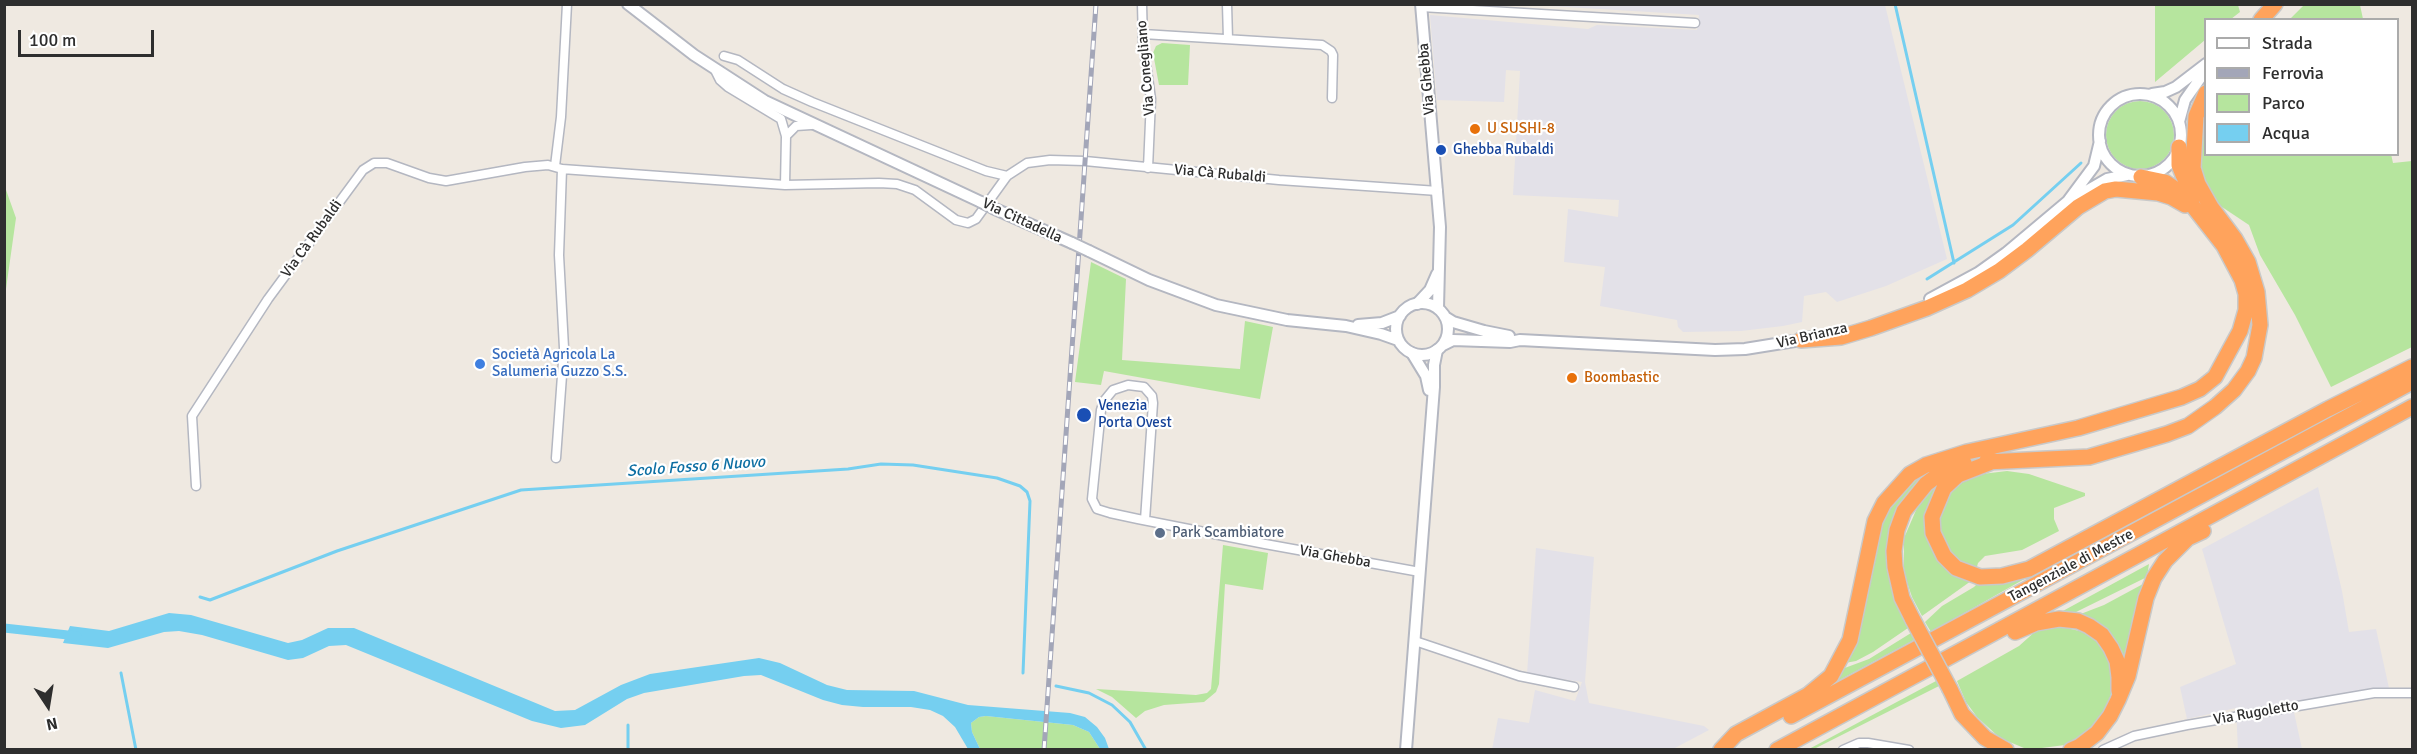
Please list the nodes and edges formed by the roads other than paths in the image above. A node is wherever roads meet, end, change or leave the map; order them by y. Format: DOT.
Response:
graph roads {
  1 [pos="567,4"];
  2 [pos="628,4"];
  3 [pos="1142,4"];
  4 [pos="1227,4"];
  5 [pos="2269,4"];
  6 [pos="2275,4"];
  7 [pos="1421,6"];
  8 [pos="2255,18"];
  9 [pos="2263,18"];
  10 [pos="1695,23"];
  11 [pos="1143,34"];
  12 [pos="1228,39"];
  13 [pos="724,56"];
  14 [pos="2204,64"];
  15 [pos="715,70"];
  16 [pos="2204,72"];
  17 [pos="2144,94"];
  18 [pos="2204,96"];
  19 [pos="1332,98"];
  20 [pos="2179,123"];
  21 [pos="814,125"];
  22 [pos="786,136"];
  23 [pos="2100,141"];
  24 [pos="2179,147"];
  25 [pos="559,167"];
  26 [pos="1148,168"];
  27 [pos="2134,176"];
  28 [pos="1007,177"];
  29 [pos="785,185"];
  30 [pos="1438,191"];
  31 [pos="2068,201"];
  32 [pos="2206,212"];
  33 [pos="1441,259"];
  34 [pos="1416,304"];
  35 [pos="1441,312"];
  36 [pos="1400,316"];
  37 [pos="1346,326"];
  38 [pos="1398,340"];
  39 [pos="1520,340"];
  40 [pos="1801,340"];
  41 [pos="1440,347"];
  42 [pos="1412,353"];
  43 [pos="2412,367"];
  44 [pos="2412,382"];
  45 [pos="1431,406"];
  46 [pos="2412,407"];
  47 [pos="2005,444"];
  48 [pos="556,458"];
  49 [pos="1994,461"];
  50 [pos="2311,462"];
  51 [pos="1948,471"];
  52 [pos="196,486"];
  53 [pos="1142,519"];
  54 [pos="1420,572"];
  55 [pos="1415,641"];
  56 [pos="1952,655"];
  57 [pos="1574,687"];
  58 [pos="2412,693"];
  59 [pos="2118,700"];
  60 [pos="1406,750"];
  61 [pos="1721,750"];
  62 [pos="1729,750"];
  63 [pos="1777,750"];
  64 [pos="1843,750"];
  65 [pos="1909,750"];
  66 [pos="2006,750"];
  67 [pos="2071,750"];
  68 [pos="2103,750"];
  1 -- 25 [label="street"];
  2 -- 15 [label="main road, Via Cittadella"];
  3 -- 11 [label="street, Via Conegliano"];
  4 -- 12 [label="street"];
  5 -- 8 [label="main road"];
  6 -- 9 [label="highway"];
  7 -- 10 [label="street, Via Ghebba"];
  7 -- 30 [label="main road, Via Ghebba"];
  11 -- 12 [label="street"];
  11 -- 26 [label="street, Via Conegliano"];
  12 -- 19 [label="street"];
  13 -- 28 [label="street"];
  14 -- 17 [label="main road"];
  15 -- 21 [label="main road, Via Cittadella"];
  15 -- 22 [label="street"];
  16 -- 20 [label="main road"];
  17 -- 20 [label="main road"];
  17 -- 23 [label="main road"];
  18 -- 32 [label="highway"];
  20 -- 24 [label="main road"];
  21 -- 22 [label="street"];
  21 -- 37 [label="main road, Via Cittadella, bridge"];
  22 -- 29 [label="street"];
  23 -- 27 [label="main road"];
  23 -- 31 [label="main road"];
  24 -- 27 [label="main road"];
  24 -- 32 [label="highway"];
  25 -- 29 [label="street, Via Cà Rubaldi"];
  25 -- 48 [label="street"];
  25 -- 52 [label="street, Via Cà Rubaldi"];
  26 -- 28 [label="street, Via Cà Rubaldi"];
  26 -- 30 [label="street, Via Cà Rubaldi"];
  27 -- 31 [label="main road"];
  27 -- 32 [label="highway"];
  28 -- 29 [label="street, Via Cà Rubaldi"];
  30 -- 33 [label="main road, Via Ghebba"];
  31 -- 40 [label="main road, Via Brianza"];
  32 -- 40 [label="highway"];
  32 -- 47 [label="highway"];
  32 -- 49 [label="highway"];
  33 -- 34 [label="main road, Via Ghebba"];
  33 -- 35 [label="main road, Via Ghebba"];
  34 -- 35 [label="main road"];
  34 -- 36 [label="main road"];
  35 -- 39 [label="main road, Via Brianza"];
  35 -- 41 [label="main road"];
  36 -- 37 [label="main road, Via Cittadella"];
  36 -- 38 [label="main road"];
  37 -- 38 [label="main road, Via Cittadella"];
  38 -- 42 [label="main road"];
  39 -- 40 [label="main road, Via Brianza"];
  39 -- 41 [label="main road, Via Brianza"];
  41 -- 42 [label="main road"];
  41 -- 45 [label="main road"];
  42 -- 45 [label="main road"];
  43 -- 49 [label="highway"];
  44 -- 62 [label="highway, Tangenziale di Mestre"];
  45 -- 54 [label="main road"];
  46 -- 50 [label="highway, Tangenziale di Mestre"];
  47 -- 51 [label="highway"];
  47 -- 61 [label="highway"];
  49 -- 51 [label="highway"];
  50 -- 56 [label="highway, Tangenziale di Mestre"];
  50 -- 59 [label="highway"];
  51 -- 66 [label="highway, bridge"];
  53 -- 53 [label="street, Via Ghebba"];
  53 -- 54 [label="street, Via Ghebba"];
  54 -- 55 [label="main road"];
  55 -- 57 [label="street"];
  55 -- 60 [label="main road"];
  56 -- 59 [label="highway"];
  56 -- 63 [label="highway, Tangenziale di Mestre"];
  58 -- 68 [label="street, Via Rugoletto"];
  59 -- 67 [label="highway"];
  64 -- 65 [label="street"];
}
